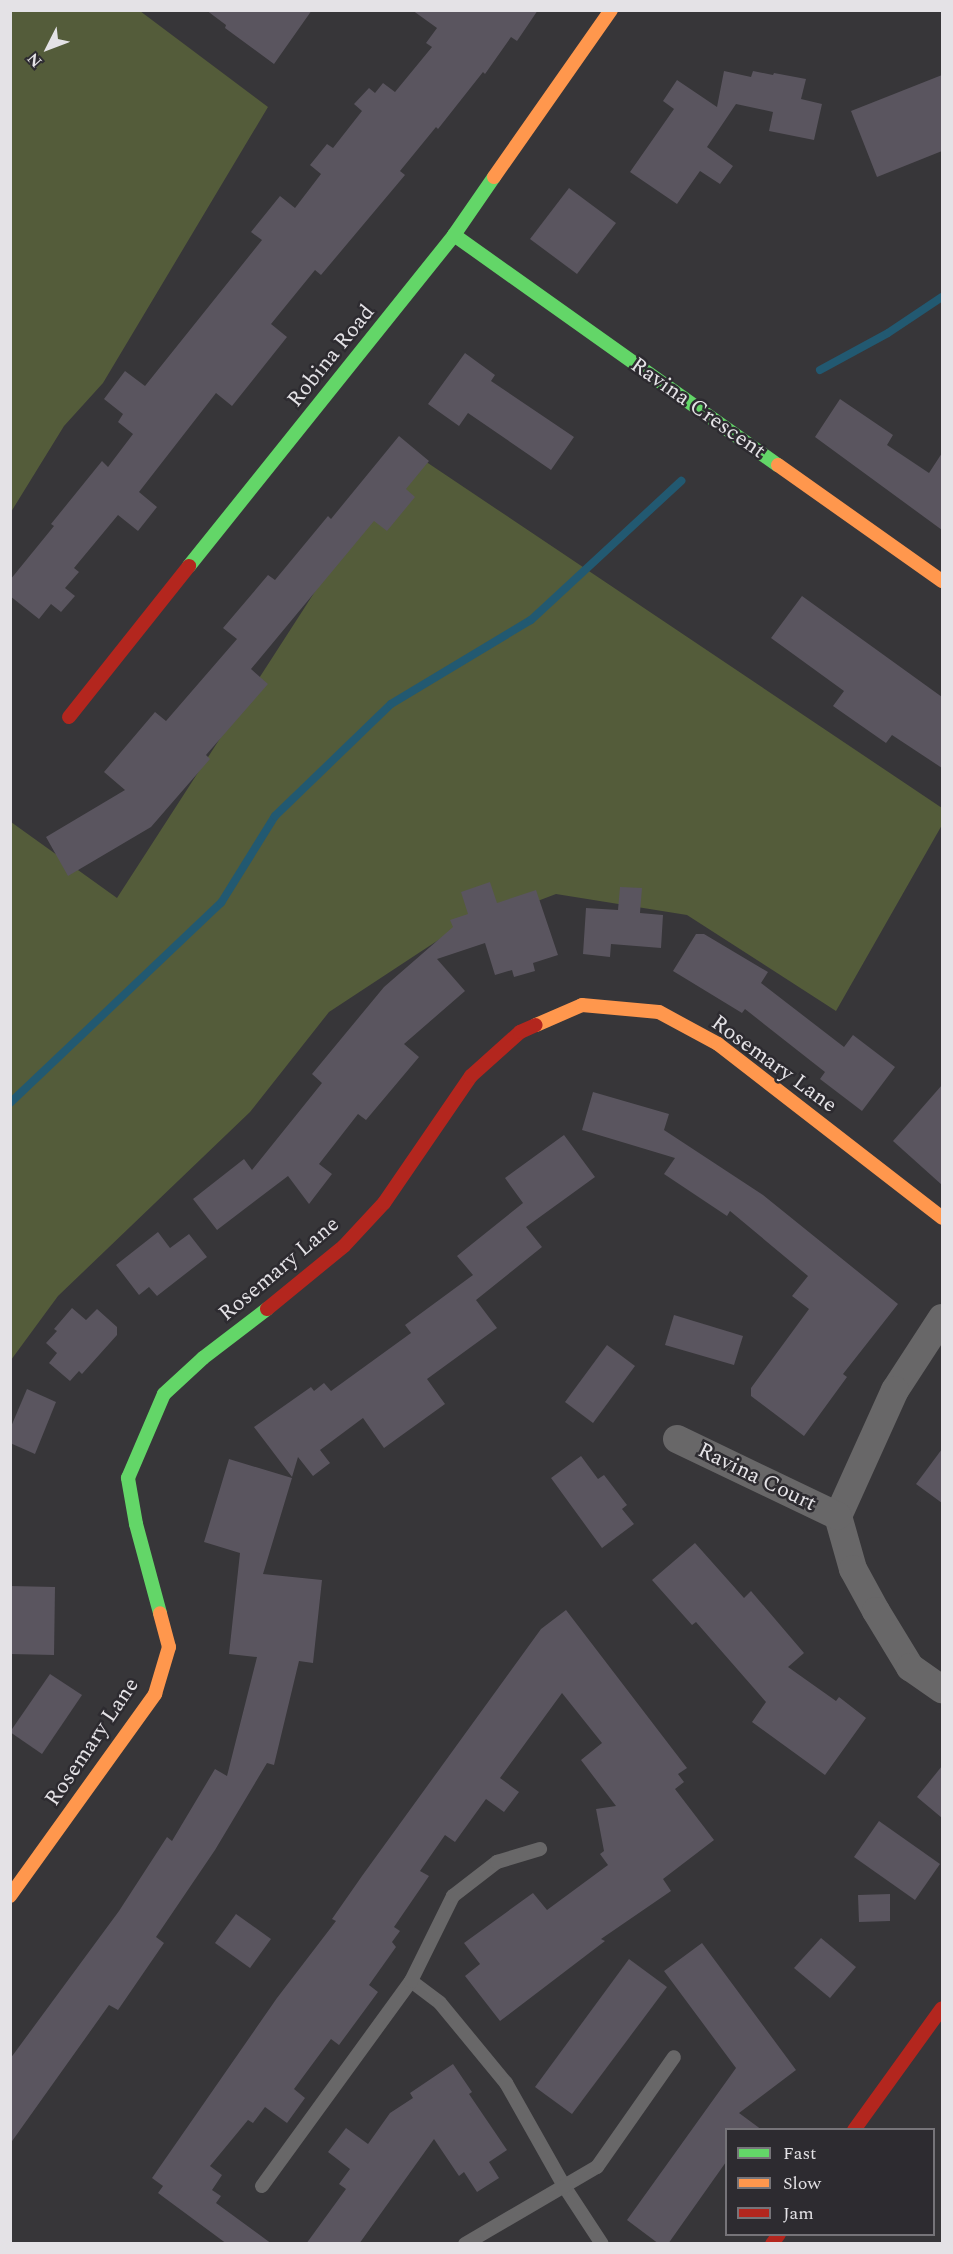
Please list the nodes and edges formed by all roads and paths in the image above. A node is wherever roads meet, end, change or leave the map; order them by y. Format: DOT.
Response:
graph roads {
  1 [pos="611,10"];
  2 [pos="454,235"];
  3 [pos="942,581"];
  4 [pos="69,717"];
  5 [pos="942,1218"];
  6 [pos="942,1318"];
  7 [pos="677,1439"];
  8 [pos="838,1516"];
  9 [pos="942,1689"];
  10 [pos="540,1848"];
  11 [pos="10,1896"];
  12 [pos="411,1981"];
  13 [pos="942,2008"];
  14 [pos="674,2057"];
  15 [pos="855,2128"];
  16 [pos="262,2186"];
  17 [pos="564,2186"];
  18 [pos="465,2244"];
  19 [pos="602,2244"];
  1 -- 2 [label="street, Robina Road"];
  2 -- 3 [label="street, Ravina Crescent"];
  2 -- 4 [label="street, Robina Road"];
  5 -- 11 [label="street, Rosemary Lane"];
  6 -- 8 [label="street"];
  7 -- 8 [label="street, Ravina Court"];
  8 -- 9 [label="street"];
  10 -- 12 [label="lane"];
  12 -- 16 [label="lane"];
  12 -- 17 [label="lane"];
  13 -- 15 [label="street"];
  14 -- 17 [label="lane"];
  17 -- 18 [label="lane"];
  17 -- 19 [label="lane"];
}
